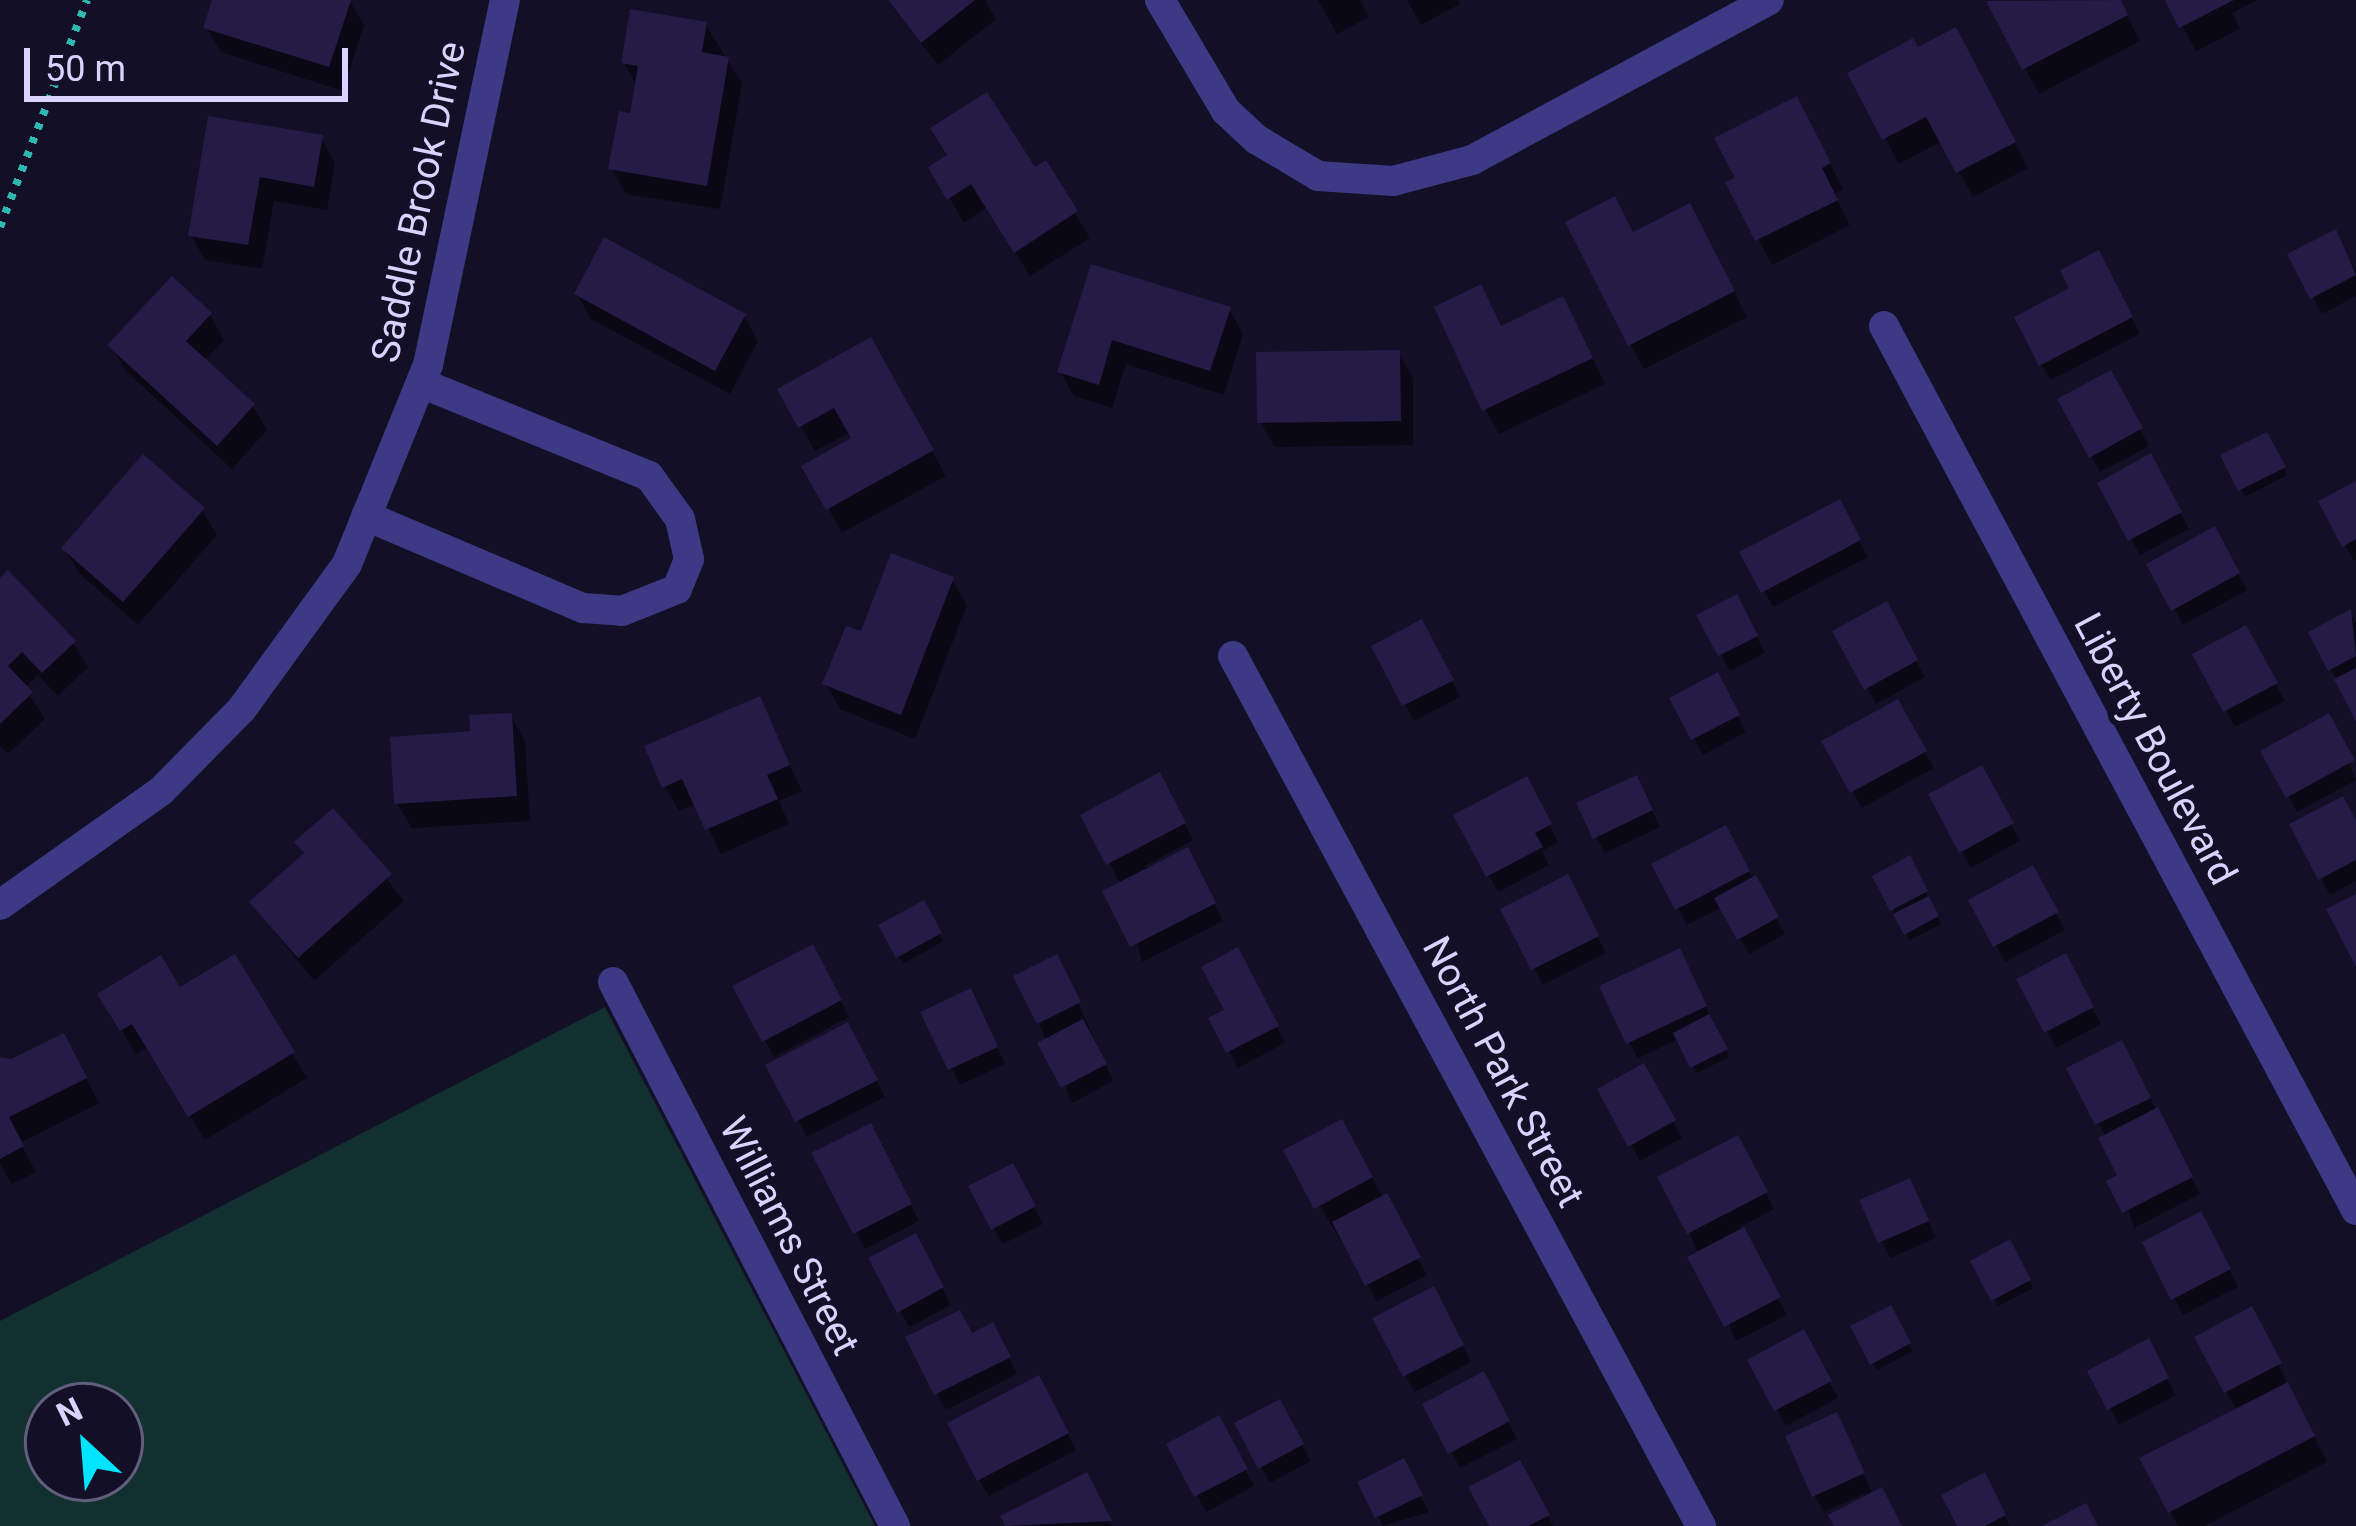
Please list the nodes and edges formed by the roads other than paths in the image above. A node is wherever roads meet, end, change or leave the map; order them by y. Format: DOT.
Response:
graph roads {
  1 [pos="505,0"];
  2 [pos="1160,0"];
  3 [pos="1769,0"];
  4 [pos="1885,326"];
  5 [pos="421,383"];
  6 [pos="366,516"];
  7 [pos="1233,656"];
  8 [pos="0,905"];
  9 [pos="614,982"];
  10 [pos="2356,1210"];
  11 [pos="895,1526"];
  12 [pos="1701,1526"];
  1 -- 5 [label="street, Saddle Brook Drive"];
  2 -- 3 [label="street"];
  4 -- 10 [label="street, Liberty Boulevard"];
  5 -- 6 [label="street, Saddle Brook Drive"];
  5 -- 6 [label="street"];
  6 -- 8 [label="street, Saddle Brook Drive"];
  7 -- 12 [label="street, North Park Street"];
  9 -- 11 [label="street, Williams Street"];
}
